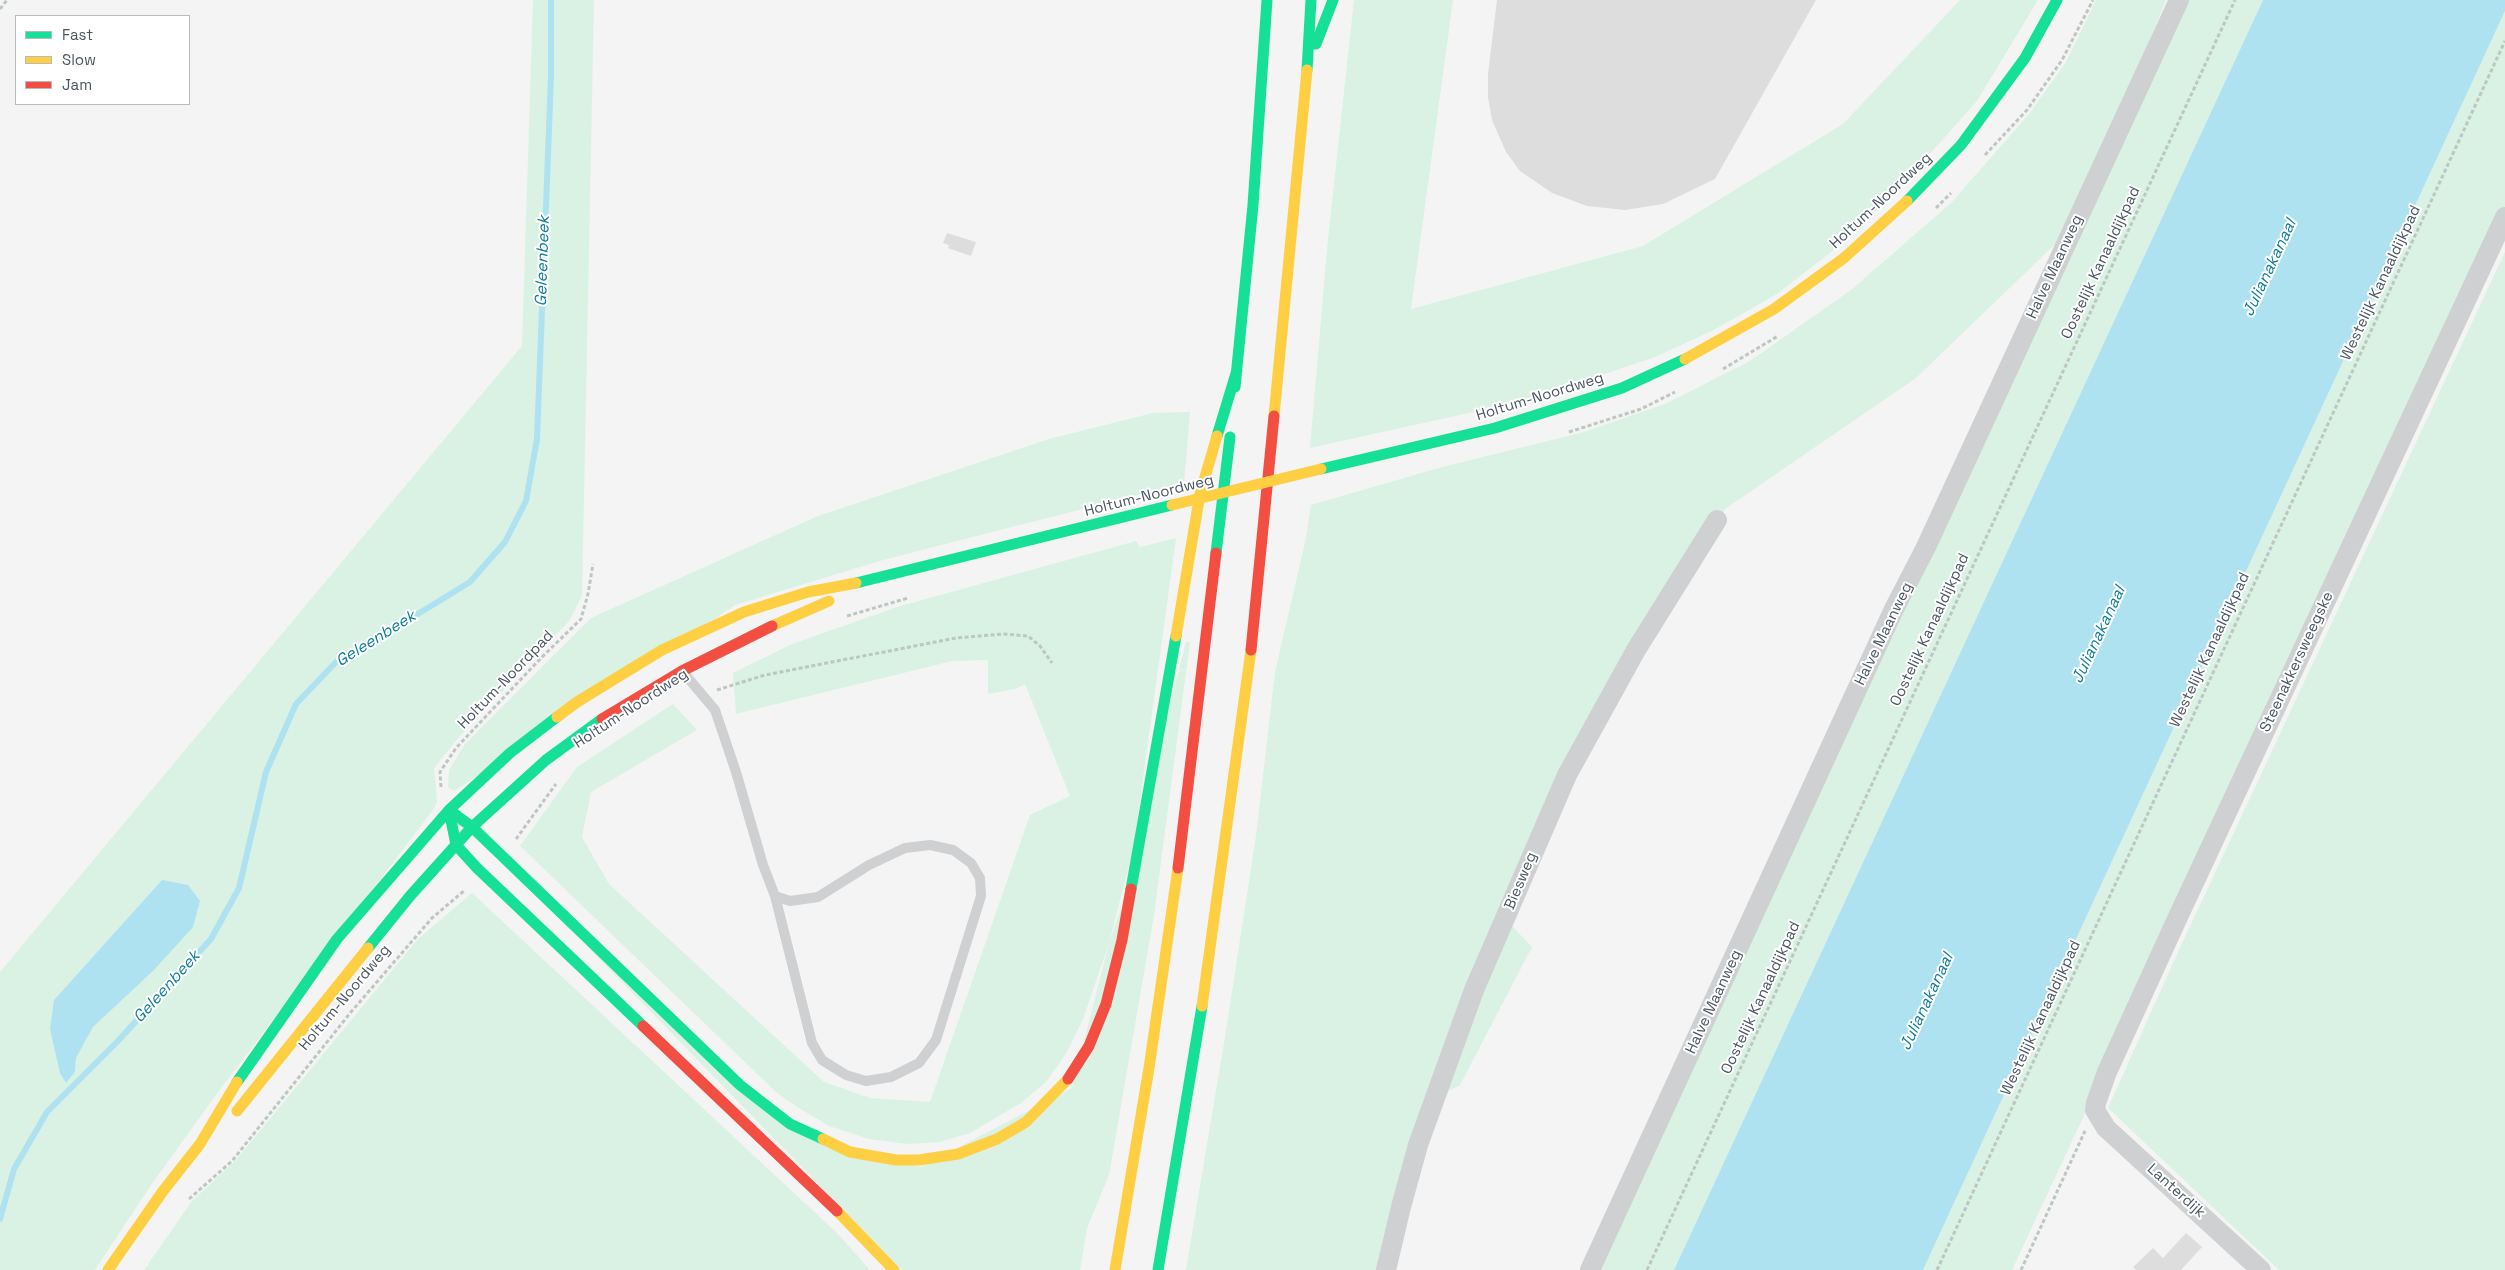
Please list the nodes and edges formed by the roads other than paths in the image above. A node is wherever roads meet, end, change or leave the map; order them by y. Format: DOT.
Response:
graph roads {
  1 [pos="1267,0"];
  2 [pos="1311,0"];
  3 [pos="1333,0"];
  4 [pos="2057,0"];
  5 [pos="2179,0"];
  6 [pos="1307,66"];
  7 [pos="2505,217"];
  8 [pos="1237,370"];
  9 [pos="1717,520"];
  10 [pos="889,576"];
  11 [pos="672,660"];
  12 [pos="448,810"];
  13 [pos="472,827"];
  14 [pos="456,845"];
  15 [pos="775,896"];
  16 [pos="2095,1110"];
  17 [pos="200,1144"];
  18 [pos="108,1270"];
  19 [pos="894,1270"];
  20 [pos="1115,1270"];
  21 [pos="1158,1270"];
  22 [pos="1386,1270"];
  23 [pos="1590,1270"];
  24 [pos="2261,1270"];
  1 -- 8 [label="main road"];
  2 -- 6 [label="main road"];
  3 -- 6 [label="main road"];
  4 -- 10 [label="main road, Holtum-Noordweg, bridge"];
  5 -- 23 [label="street, Halve Maanweg"];
  6 -- 21 [label="main road"];
  7 -- 16 [label="street, Steenakkersweegske"];
  8 -- 13 [label="main road"];
  8 -- 20 [label="main road"];
  9 -- 22 [label="street, Biesweg"];
  10 -- 11 [label="main road, Holtum-Noordweg"];
  10 -- 11 [label="main road, Holtum-Noordweg"];
  11 -- 12 [label="main road, Holtum-Noordweg"];
  11 -- 13 [label="main road, Holtum-Noordweg"];
  11 -- 15 [label="lane"];
  12 -- 13 [label="main road"];
  12 -- 14 [label="main road"];
  12 -- 17 [label="main road, Holtum-Noordweg"];
  13 -- 14 [label="main road, Holtum-Noordweg"];
  14 -- 17 [label="main road, Holtum-Noordweg"];
  14 -- 19 [label="main road"];
  15 -- 15 [label="lane"];
  16 -- 24 [label="street, Lanterdijk"];
  17 -- 18 [label="main road, Holtum-Noordweg"];
}
